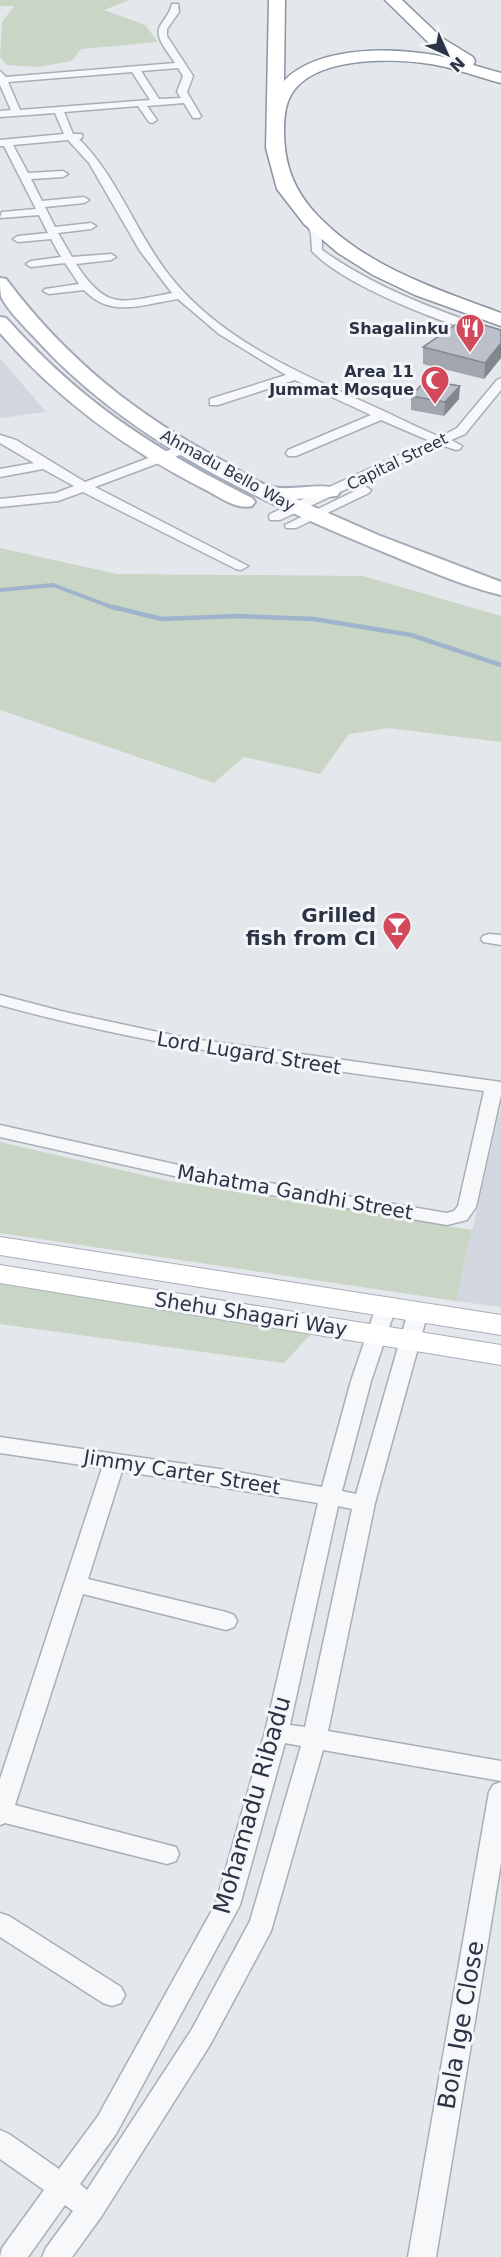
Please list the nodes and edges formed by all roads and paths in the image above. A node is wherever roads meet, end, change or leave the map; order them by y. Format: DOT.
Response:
graph roads {
  1 [pos="277,0"];
  2 [pos="393,0"];
  3 [pos="175,6"];
  4 [pos="180,65"];
  5 [pos="135,69"];
  6 [pos="2,77"];
  7 [pos="501,78"];
  8 [pos="185,99"];
  9 [pos="155,101"];
  10 [pos="140,102"];
  11 [pos="62,109"];
  12 [pos="17,113"];
  13 [pos="0,114"];
  14 [pos="196,116"];
  15 [pos="276,116"];
  16 [pos="152,120"];
  17 [pos="75,136"];
  18 [pos="5,144"];
  19 [pos="50,147"];
  20 [pos="63,174"];
  21 [pos="25,176"];
  22 [pos="84,200"];
  23 [pos="41,208"];
  24 [pos="2,215"];
  25 [pos="311,220"];
  26 [pos="91,226"];
  27 [pos="53,233"];
  28 [pos="18,239"];
  29 [pos="111,257"];
  30 [pos="68,260"];
  31 [pos="31,264"];
  32 [pos="0,283"];
  33 [pos="87,286"];
  34 [pos="49,291"];
  35 [pos="180,295"];
  36 [pos="497,319"];
  37 [pos="0,322"];
  38 [pos="501,336"];
  39 [pos="296,376"];
  40 [pos="501,382"];
  41 [pos="213,402"];
  42 [pos="381,416"];
  43 [pos="449,438"];
  44 [pos="0,439"];
  45 [pos="184,449"];
  46 [pos="292,453"];
  47 [pos="160,458"];
  48 [pos="45,465"];
  49 [pos="0,473"];
  50 [pos="86,488"];
  51 [pos="267,492"];
  52 [pos="335,497"];
  53 [pos="0,503"];
  54 [pos="294,516"];
  55 [pos="344,539"];
  56 [pos="241,566"];
  57 [pos="418,579"];
  58 [pos="501,589"];
  59 [pos="501,608"];
  60 [pos="0,1000"];
  61 [pos="497,1087"];
  62 [pos="0,1131"];
  63 [pos="0,1246"];
  64 [pos="0,1274"];
  65 [pos="386,1307"];
  66 [pos="418,1312"];
  67 [pos="501,1325"];
  68 [pos="376,1334"];
  69 [pos="409,1339"];
  70 [pos="501,1355"];
  71 [pos="0,1445"];
  72 [pos="115,1461"];
  73 [pos="330,1496"];
  74 [pos="364,1503"];
  75 [pos="75,1584"];
  76 [pos="226,1621"];
  77 [pos="277,1732"];
  78 [pos="315,1737"];
  79 [pos="501,1771"];
  80 [pos="501,1792"];
  81 [pos="1,1814"];
  82 [pos="167,1854"];
  83 [pos="0,1924"];
  84 [pos="112,1995"];
  85 [pos="0,2143"];
  86 [pos="63,2189"];
  87 [pos="91,2208"];
  88 [pos="12,2257"];
  89 [pos="56,2257"];
  90 [pos="422,2257"];
  1 -- 15 [label="highway"];
  2 -- 7 [label="highway"];
  3 -- 4 [label="street"];
  4 -- 5 [label="street"];
  4 -- 8 [label="street"];
  5 -- 6 [label="street"];
  5 -- 9 [label="street"];
  6 -- 12 [label="street"];
  7 -- 15 [label="highway"];
  8 -- 9 [label="street"];
  8 -- 14 [label="street"];
  9 -- 10 [label="street"];
  10 -- 11 [label="street"];
  10 -- 16 [label="street"];
  11 -- 12 [label="street"];
  11 -- 17 [label="street"];
  12 -- 13 [label="street"];
  15 -- 25 [label="highway"];
  17 -- 18 [label="street"];
  17 -- 35 [label="street"];
  18 -- 19 [label="street"];
  18 -- 21 [label="street"];
  20 -- 21 [label="street"];
  21 -- 23 [label="street"];
  22 -- 23 [label="street"];
  23 -- 24 [label="street"];
  23 -- 27 [label="street"];
  25 -- 36 [label="highway"];
  25 -- 38 [label="street"];
  26 -- 27 [label="street"];
  27 -- 28 [label="street"];
  27 -- 30 [label="street"];
  29 -- 30 [label="street"];
  30 -- 31 [label="street"];
  30 -- 33 [label="street"];
  32 -- 45 [label="main road, Ahmadu Bello Way"];
  33 -- 34 [label="street"];
  33 -- 35 [label="street"];
  35 -- 39 [label="street"];
  37 -- 47 [label="main road, Ahmadu Bello Way"];
  39 -- 41 [label="street"];
  39 -- 42 [label="street"];
  40 -- 43 [label="street, Capital Street"];
  42 -- 43 [label="street"];
  42 -- 46 [label="street"];
  43 -- 52 [label="street"];
  43 -- 52 [label="street, Capital Street"];
  44 -- 48 [label="street"];
  45 -- 47 [label="street"];
  45 -- 51 [label="main road, Ahmadu Bello Way"];
  47 -- 50 [label="street"];
  47 -- 54 [label="main road, Ahmadu Bello Way"];
  48 -- 49 [label="street"];
  48 -- 50 [label="street"];
  50 -- 53 [label="street"];
  50 -- 56 [label="street"];
  51 -- 52 [label="main road"];
  51 -- 54 [label="main road, Ahmadu Bello Way"];
  52 -- 54 [label="street"];
  52 -- 55 [label="main road"];
  54 -- 55 [label="main road, Ahmadu Bello Way"];
  55 -- 58 [label="main road, Ahmadu Bello Way"];
  57 -- 59 [label="main road"];
  60 -- 61 [label="street, Lord Lugard Street"];
  61 -- 62 [label="street, Mahatma Gandhi Street"];
  63 -- 65 [label="main road, Shehu Shagari Way"];
  64 -- 68 [label="main road, Shehu Shagari Way"];
  65 -- 66 [label="main road, Shehu Shagari Way"];
  65 -- 68 [label="street, Mohamadu Ribadu"];
  66 -- 67 [label="main road, Shehu Shagari Way"];
  66 -- 69 [label="street, Mohamadu Ribadu"];
  68 -- 69 [label="main road, Shehu Shagari Way"];
  68 -- 73 [label="street, Mohamadu Ribadu"];
  69 -- 70 [label="main road, Shehu Shagari Way"];
  69 -- 74 [label="street, Mohamadu Ribadu"];
  71 -- 72 [label="street, Jimmy Carter Street"];
  72 -- 73 [label="street, Jimmy Carter Street"];
  72 -- 75 [label="street"];
  73 -- 74 [label="street, Jimmy Carter Street"];
  73 -- 77 [label="street, Mohamadu Ribadu"];
  74 -- 78 [label="street, Mohamadu Ribadu"];
  75 -- 76 [label="street"];
  75 -- 81 [label="street"];
  77 -- 78 [label="street"];
  77 -- 86 [label="street, Mohamadu Ribadu"];
  78 -- 79 [label="street"];
  78 -- 87 [label="street, Mohamadu Ribadu"];
  80 -- 90 [label="street, Bola Ige Close"];
  81 -- 82 [label="street"];
  83 -- 84 [label="street"];
  85 -- 86 [label="street"];
  86 -- 87 [label="street"];
  86 -- 88 [label="street, Mohamadu Ribadu"];
  87 -- 89 [label="street, Mohamadu Ribadu"];
}
